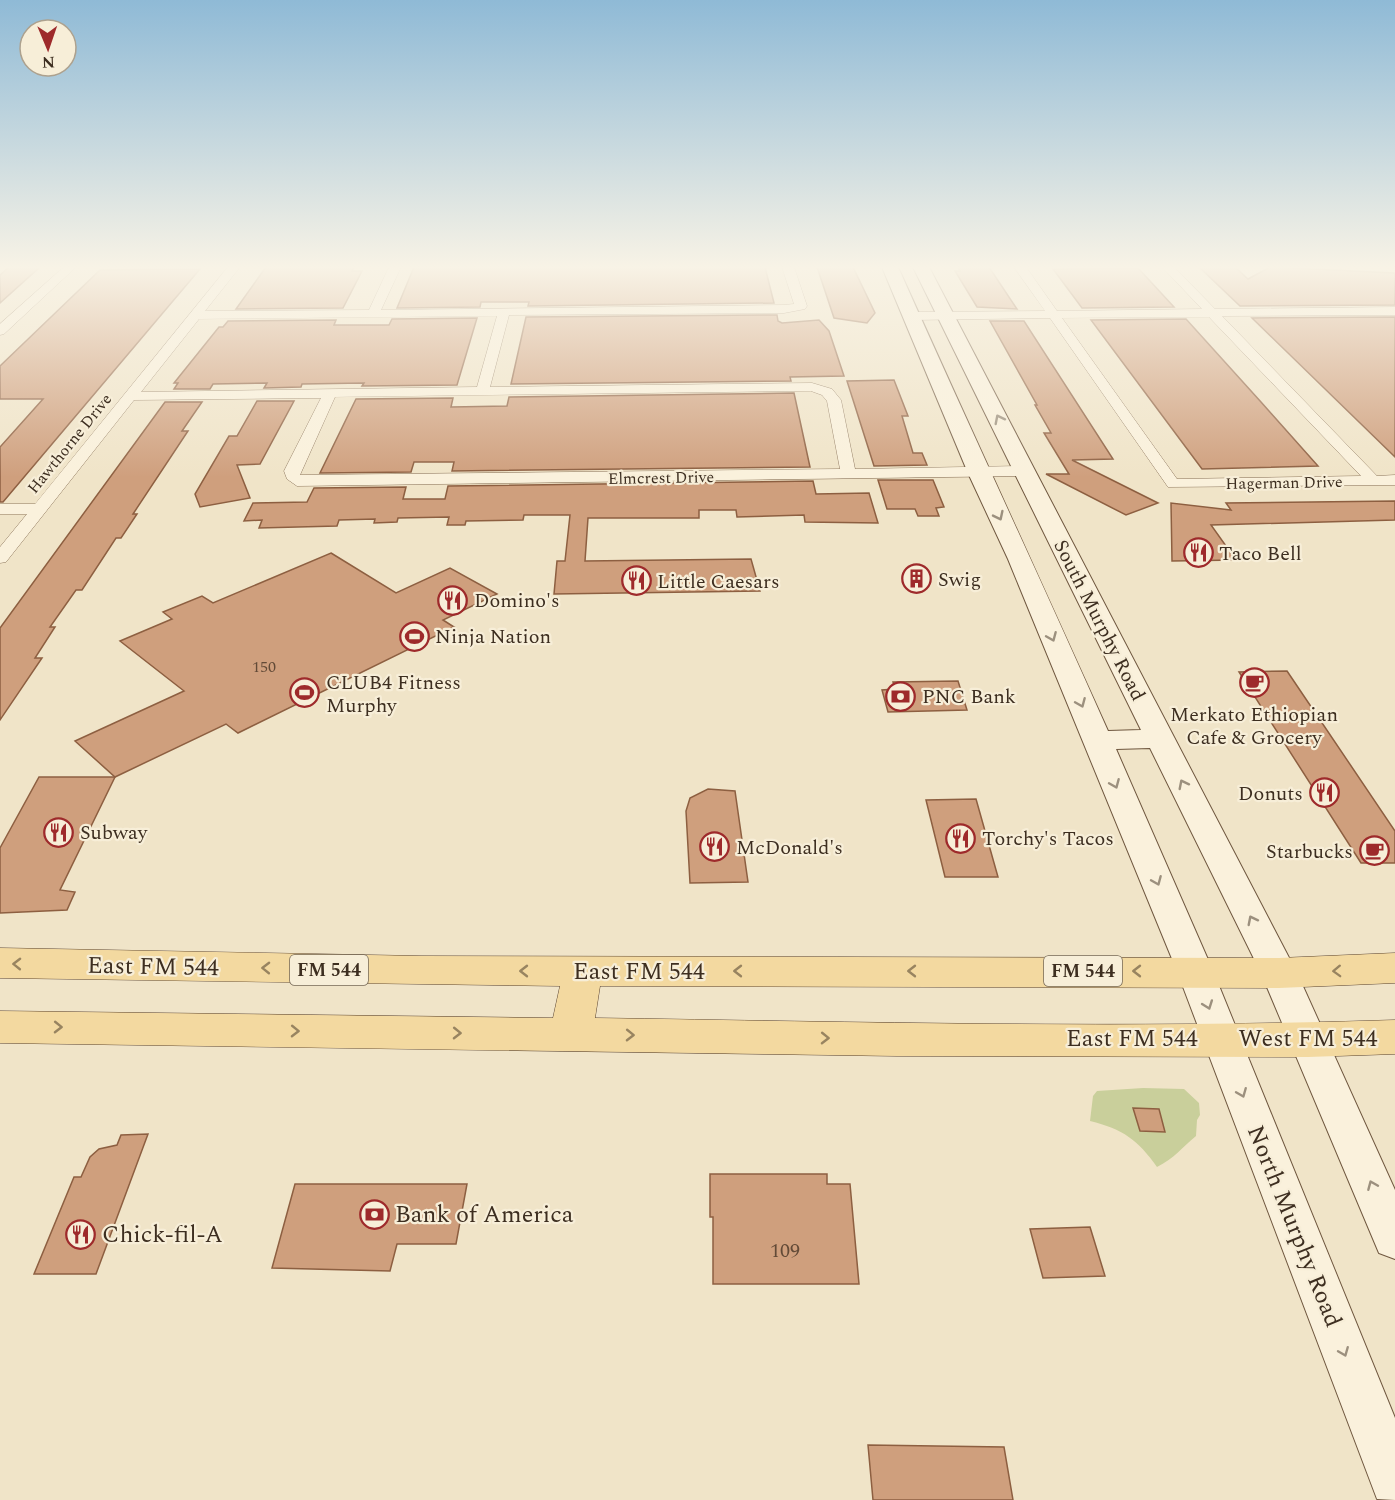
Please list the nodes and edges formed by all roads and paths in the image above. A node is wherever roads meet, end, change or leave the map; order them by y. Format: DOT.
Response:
graph roads {
  1 [pos="178,337"];
  2 [pos="497,337"];
  3 [pos="920,337"];
  4 [pos="957,337"];
  5 [pos="1069,337"];
  6 [pos="1234,337"];
  7 [pos="482,392"];
  8 [pos="330,393"];
  9 [pos="129,396"];
  10 [pos="1025,471"];
  11 [pos="978,473"];
  12 [pos="849,475"];
  13 [pos="1372,480"];
  14 [pos="1395,480"];
  15 [pos="0,509"];
  16 [pos="39,509"];
  17 [pos="0,558"];
  18 [pos="1040,608"];
  19 [pos="1092,608"];
  20 [pos="1160,739"];
  21 [pos="1096,740"];
  22 [pos="0,963"];
  23 [pos="1395,968"];
  24 [pos="583,971"];
  25 [pos="1196,971"];
  26 [pos="1279,973"];
  27 [pos="0,1027"];
  28 [pos="571,1034"];
  29 [pos="1395,1037"];
  30 [pos="1220,1038"];
  31 [pos="1308,1040"];
  32 [pos="1395,1239"];
  33 [pos="1395,1481"];
  1 -- 9 [label="street, Hawthorne Drive"];
  2 -- 7 [label="street"];
  3 -- 11 [label="main road"];
  10 -- 4 [label="main road, South Murphy Road, one-way"];
  5 -- 13 [label="street, Hagerman Drive"];
  6 -- 13 [label="street"];
  7 -- 8 [label="street"];
  7 -- 12 [label="street"];
  8 -- 9 [label="street"];
  8 -- 12 [label="street, Elmcrest Drive"];
  9 -- 16 [label="street, Hawthorne Drive"];
  10 -- 11 [label="street, Elmcrest Drive"];
  10 -- 19 [label="main road, South Murphy Road"];
  11 -- 12 [label="street, Elmcrest Drive"];
  11 -- 18 [label="main road, one-way"];
  13 -- 14 [label="street, Hagerman Drive"];
  15 -- 16 [label="street"];
  16 -- 17 [label="street, Hawthorne Drive"];
  18 -- 19 [label="main road"];
  18 -- 21 [label="main road, one-way"];
  19 -- 20 [label="main road, South Murphy Road"];
  20 -- 21 [label="main road"];
  26 -- 20 [label="main road, South Murphy Road, one-way"];
  21 -- 25 [label="main road, one-way"];
  24 -- 22 [label="main road, East FM 544 / FM 544, one-way"];
  23 -- 26 [label="main road, FM 544, one-way"];
  25 -- 24 [label="main road, East FM 544 / FM 544, one-way"];
  24 -- 28 [label="main road"];
  25 -- 26 [label="main road, East FM 544 / FM 544"];
  25 -- 30 [label="main road, North Murphy Road, one-way"];
  26 -- 31 [label="main road"];
  27 -- 28 [label="main road, East FM 544, one-way"];
  28 -- 30 [label="main road, East FM 544, one-way"];
  29 -- 31 [label="main road, West FM 544"];
  30 -- 31 [label="main road, West FM 544"];
  30 -- 33 [label="main road, North Murphy Road, one-way"];
  32 -- 31 [label="main road, one-way"];
}
